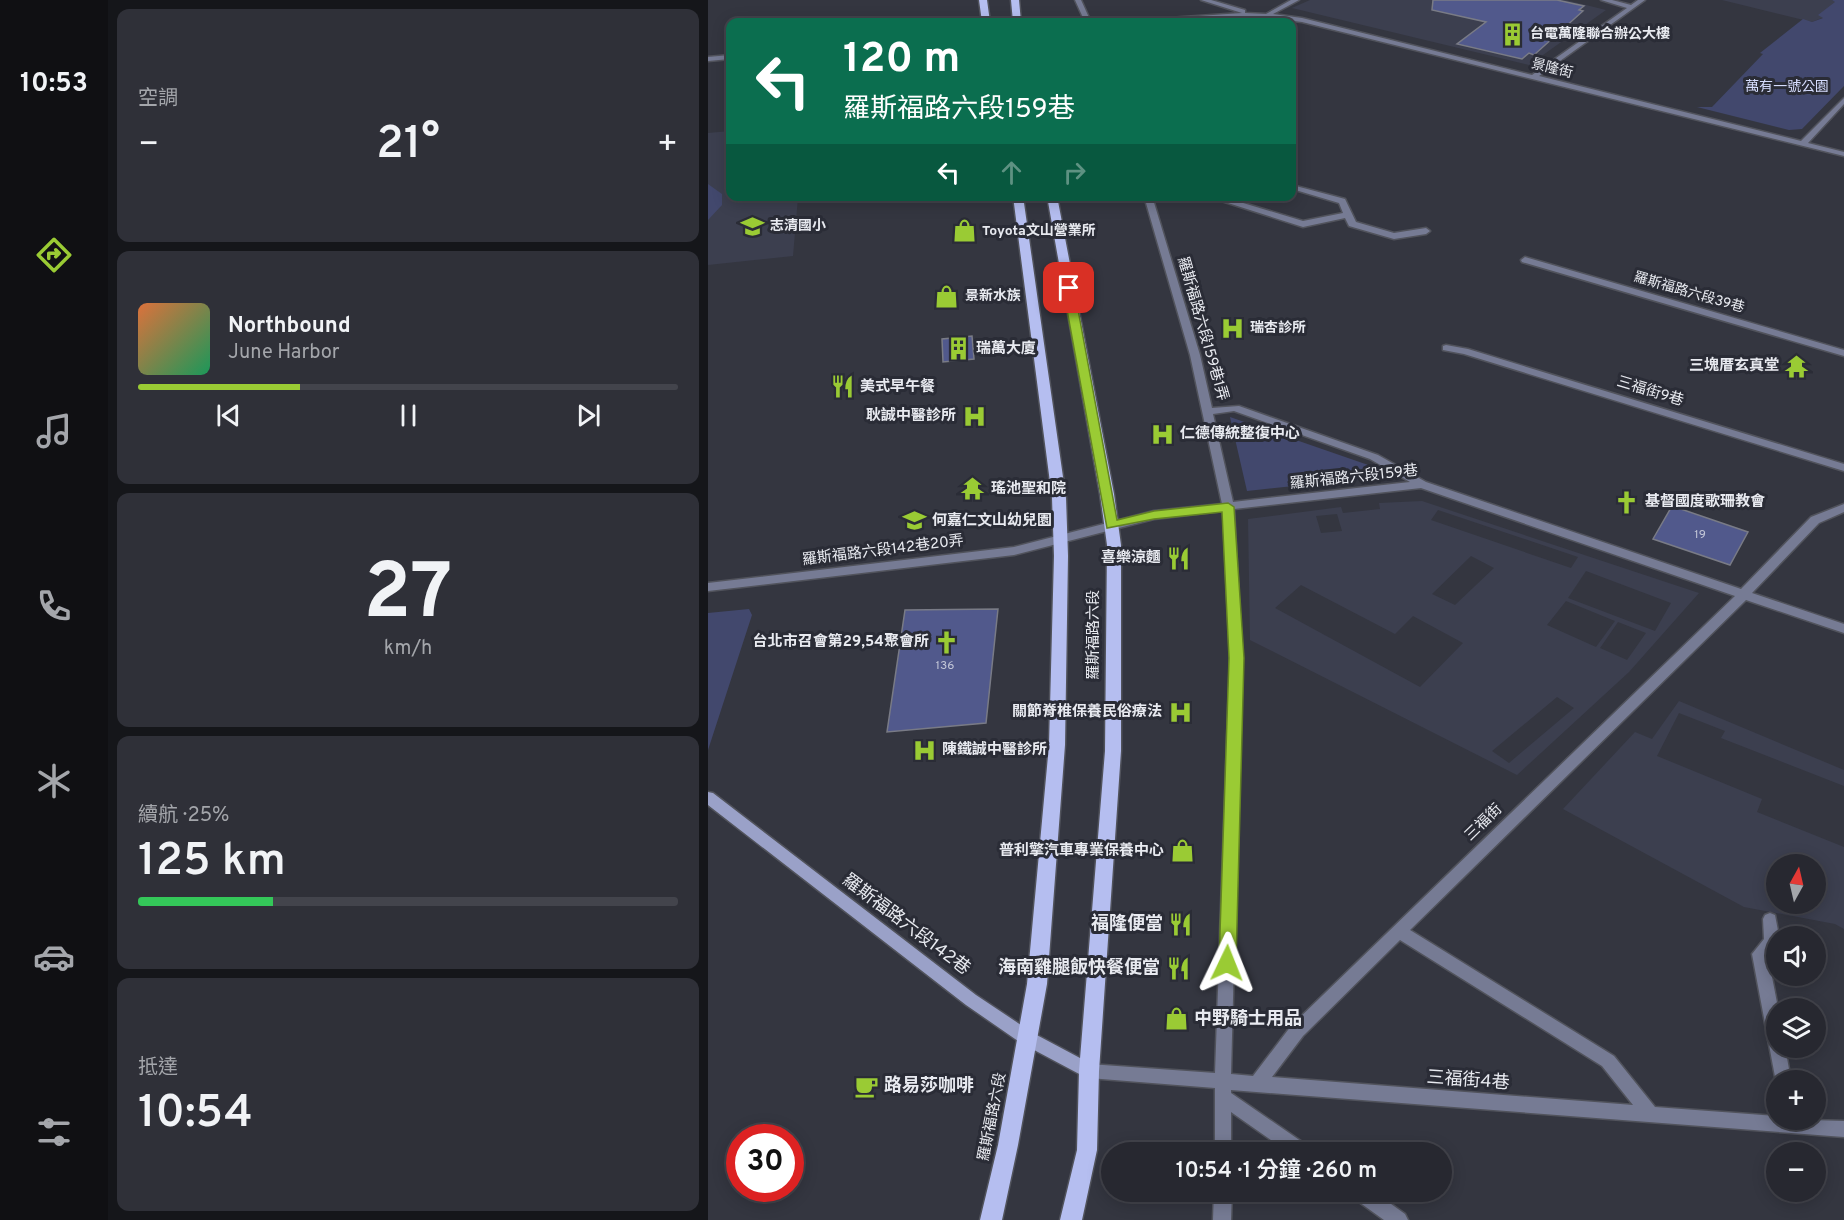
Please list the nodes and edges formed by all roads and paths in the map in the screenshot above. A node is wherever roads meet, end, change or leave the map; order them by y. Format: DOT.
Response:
graph roads {
  1 [pos="982,0"];
  2 [pos="1015,0"];
  3 [pos="1078,0"];
  4 [pos="1204,0"];
  5 [pos="1296,0"];
  6 [pos="1604,0"];
  7 [pos="1642,0"];
  8 [pos="1632,7"];
  9 [pos="1253,14"];
  10 [pos="1269,14"];
  11 [pos="985,18"];
  12 [pos="1017,18"];
  13 [pos="1086,18"];
  14 [pos="1196,18"];
  15 [pos="1286,18"];
  16 [pos="1296,20"];
  17 [pos="726,57"];
  18 [pos="708,59"];
  19 [pos="1533,77"];
  20 [pos="1844,100"];
  21 [pos="1803,143"];
  22 [pos="1844,154"];
  23 [pos="1296,188"];
  24 [pos="1019,201"];
  25 [pos="1053,201"];
  26 [pos="1149,201"];
  27 [pos="1227,201"];
  28 [pos="1348,215"];
  29 [pos="1426,231"];
  30 [pos="1526,260"];
  31 [pos="1446,348"];
  32 [pos="1844,353"];
  33 [pos="1209,411"];
  34 [pos="1844,468"];
  35 [pos="1422,484"];
  36 [pos="1228,507"];
  37 [pos="1844,508"];
  38 [pos="1111,525"];
  39 [pos="1061,538"];
  40 [pos="708,587"];
  41 [pos="1744,594"];
  42 [pos="1844,629"];
  43 [pos="708,797"];
  44 [pos="1770,919"];
  45 [pos="1398,931"];
  46 [pos="1768,998"];
  47 [pos="1028,1038"];
  48 [pos="1089,1071"];
  49 [pos="1257,1084"];
  50 [pos="1223,1089"];
  51 [pos="1651,1114"];
  52 [pos="1766,1121"];
  53 [pos="1826,1127"];
  54 [pos="1844,1129"];
  55 [pos="1223,1142"];
  56 [pos="1289,1142"];
  57 [pos="1222,1202"];
  58 [pos="1374,1202"];
  59 [pos="991,1220"];
  60 [pos="1071,1220"];
  61 [pos="1222,1220"];
  62 [pos="1399,1220"];
  1 -- 11 [label="main road"];
  2 -- 12 [label="main road"];
  3 -- 13 [label="street"];
  4 -- 9 [label="street, 景隆街"];
  5 -- 10 [label="street"];
  6 -- 8 [label="street"];
  7 -- 8 [label="street"];
  8 -- 19 [label="street"];
  9 -- 10 [label="street, 景隆街"];
  9 -- 14 [label="street, 景隆街"];
  10 -- 15 [label="street, 景隆街"];
  16 -- 19 [label="street, 景隆街"];
  17 -- 18 [label="street"];
  19 -- 21 [label="street, 景隆街"];
  20 -- 21 [label="street"];
  21 -- 22 [label="street, 景隆街"];
  23 -- 28 [label="street"];
  24 -- 39 [label="main road, 羅斯福路六段"];
  25 -- 38 [label="main road, 羅斯福路六段"];
  26 -- 33 [label="street, 羅斯福路六段159巷1弄"];
  27 -- 28 [label="street"];
  28 -- 29 [label="street"];
  30 -- 32 [label="street, 羅斯福路六段39巷"];
  31 -- 34 [label="street, 三福街9巷"];
  33 -- 35 [label="street"];
  33 -- 36 [label="street, 羅斯福路六段159巷1弄"];
  35 -- 36 [label="street, 羅斯福路六段159巷"];
  35 -- 41 [label="street, 羅斯福路六段159巷"];
  36 -- 38 [label="street, 羅斯福路六段159巷"];
  36 -- 50 [label="street, 羅斯福路六段159巷1弄"];
  37 -- 41 [label="street, 三福街"];
  38 -- 39 [label="street, 羅斯福路六段159巷"];
  38 -- 48 [label="main road, 羅斯福路六段"];
  39 -- 40 [label="street, 羅斯福路六段142巷20弄"];
  39 -- 47 [label="main road, 羅斯福路六段"];
  41 -- 42 [label="street"];
  41 -- 45 [label="street, 三福街"];
  43 -- 47 [label="street, 羅斯福路六段142巷"];
  44 -- 46 [label="street"];
  45 -- 49 [label="street, 三福街"];
  45 -- 51 [label="street"];
  47 -- 48 [label="street, 羅斯福路六段142巷"];
  47 -- 59 [label="main road, 羅斯福路六段"];
  48 -- 50 [label="street, 三福街4巷"];
  48 -- 60 [label="main road, 羅斯福路六段"];
  49 -- 50 [label="street, 三福街4巷"];
  49 -- 51 [label="street, 三福街4巷"];
  50 -- 55 [label="street, 羅斯福路六段159巷1弄"];
  50 -- 56 [label="street"];
  51 -- 52 [label="street, 三福街4巷"];
  53 -- 54 [label="street, 三福街4巷"];
  57 -- 61 [label="street"];
  58 -- 62 [label="street"];
}
